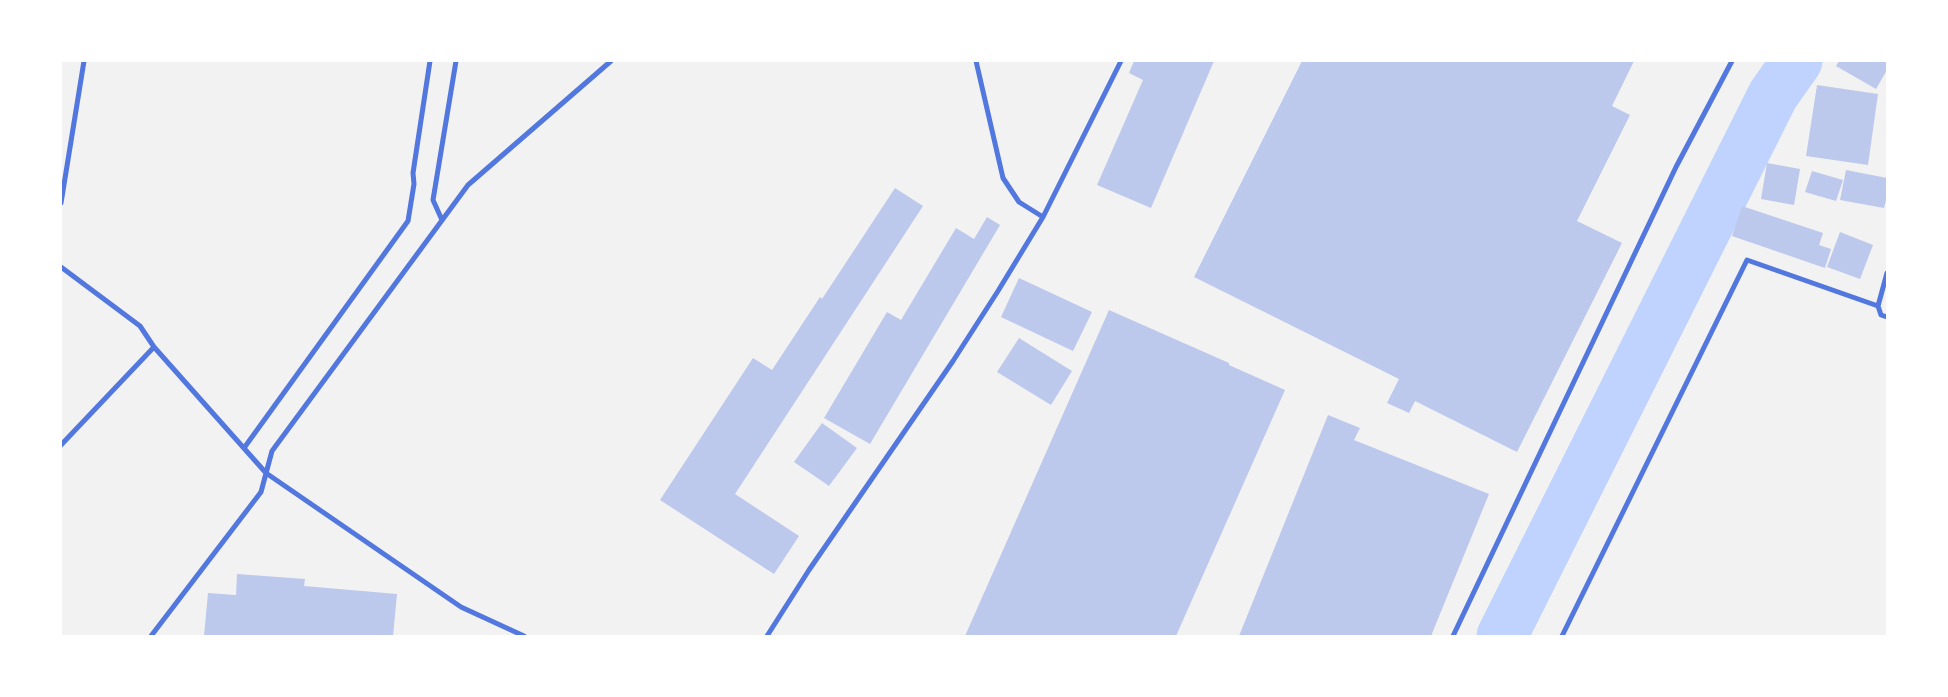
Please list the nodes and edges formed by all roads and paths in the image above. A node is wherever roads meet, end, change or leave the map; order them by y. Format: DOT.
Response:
graph roads {
  1 [pos="84,61"];
  2 [pos="430,61"];
  3 [pos="456,61"];
  4 [pos="611,61"];
  5 [pos="976,61"];
  6 [pos="1121,61"];
  7 [pos="1732,61"];
  8 [pos="61,203"];
  9 [pos="1043,217"];
  10 [pos="442,220"];
  11 [pos="61,267"];
  12 [pos="1887,273"];
  13 [pos="1878,306"];
  14 [pos="1887,317"];
  15 [pos="154,346"];
  16 [pos="61,445"];
  17 [pos="244,448"];
  18 [pos="266,472"];
  19 [pos="151,636"];
  20 [pos="524,636"];
  21 [pos="767,636"];
  22 [pos="1453,636"];
  23 [pos="1562,636"];
  1 -- 8 [label="street"];
  2 -- 17 [label="street"];
  3 -- 10 [label="street"];
  4 -- 10 [label="street"];
  5 -- 9 [label="street"];
  6 -- 9 [label="street"];
  7 -- 22 [label="street"];
  9 -- 21 [label="street"];
  10 -- 18 [label="street"];
  11 -- 15 [label="street"];
  12 -- 13 [label="street"];
  13 -- 14 [label="street"];
  13 -- 23 [label="street"];
  15 -- 16 [label="street"];
  15 -- 17 [label="street"];
  17 -- 18 [label="street"];
  18 -- 19 [label="street"];
  18 -- 20 [label="street"];
}
